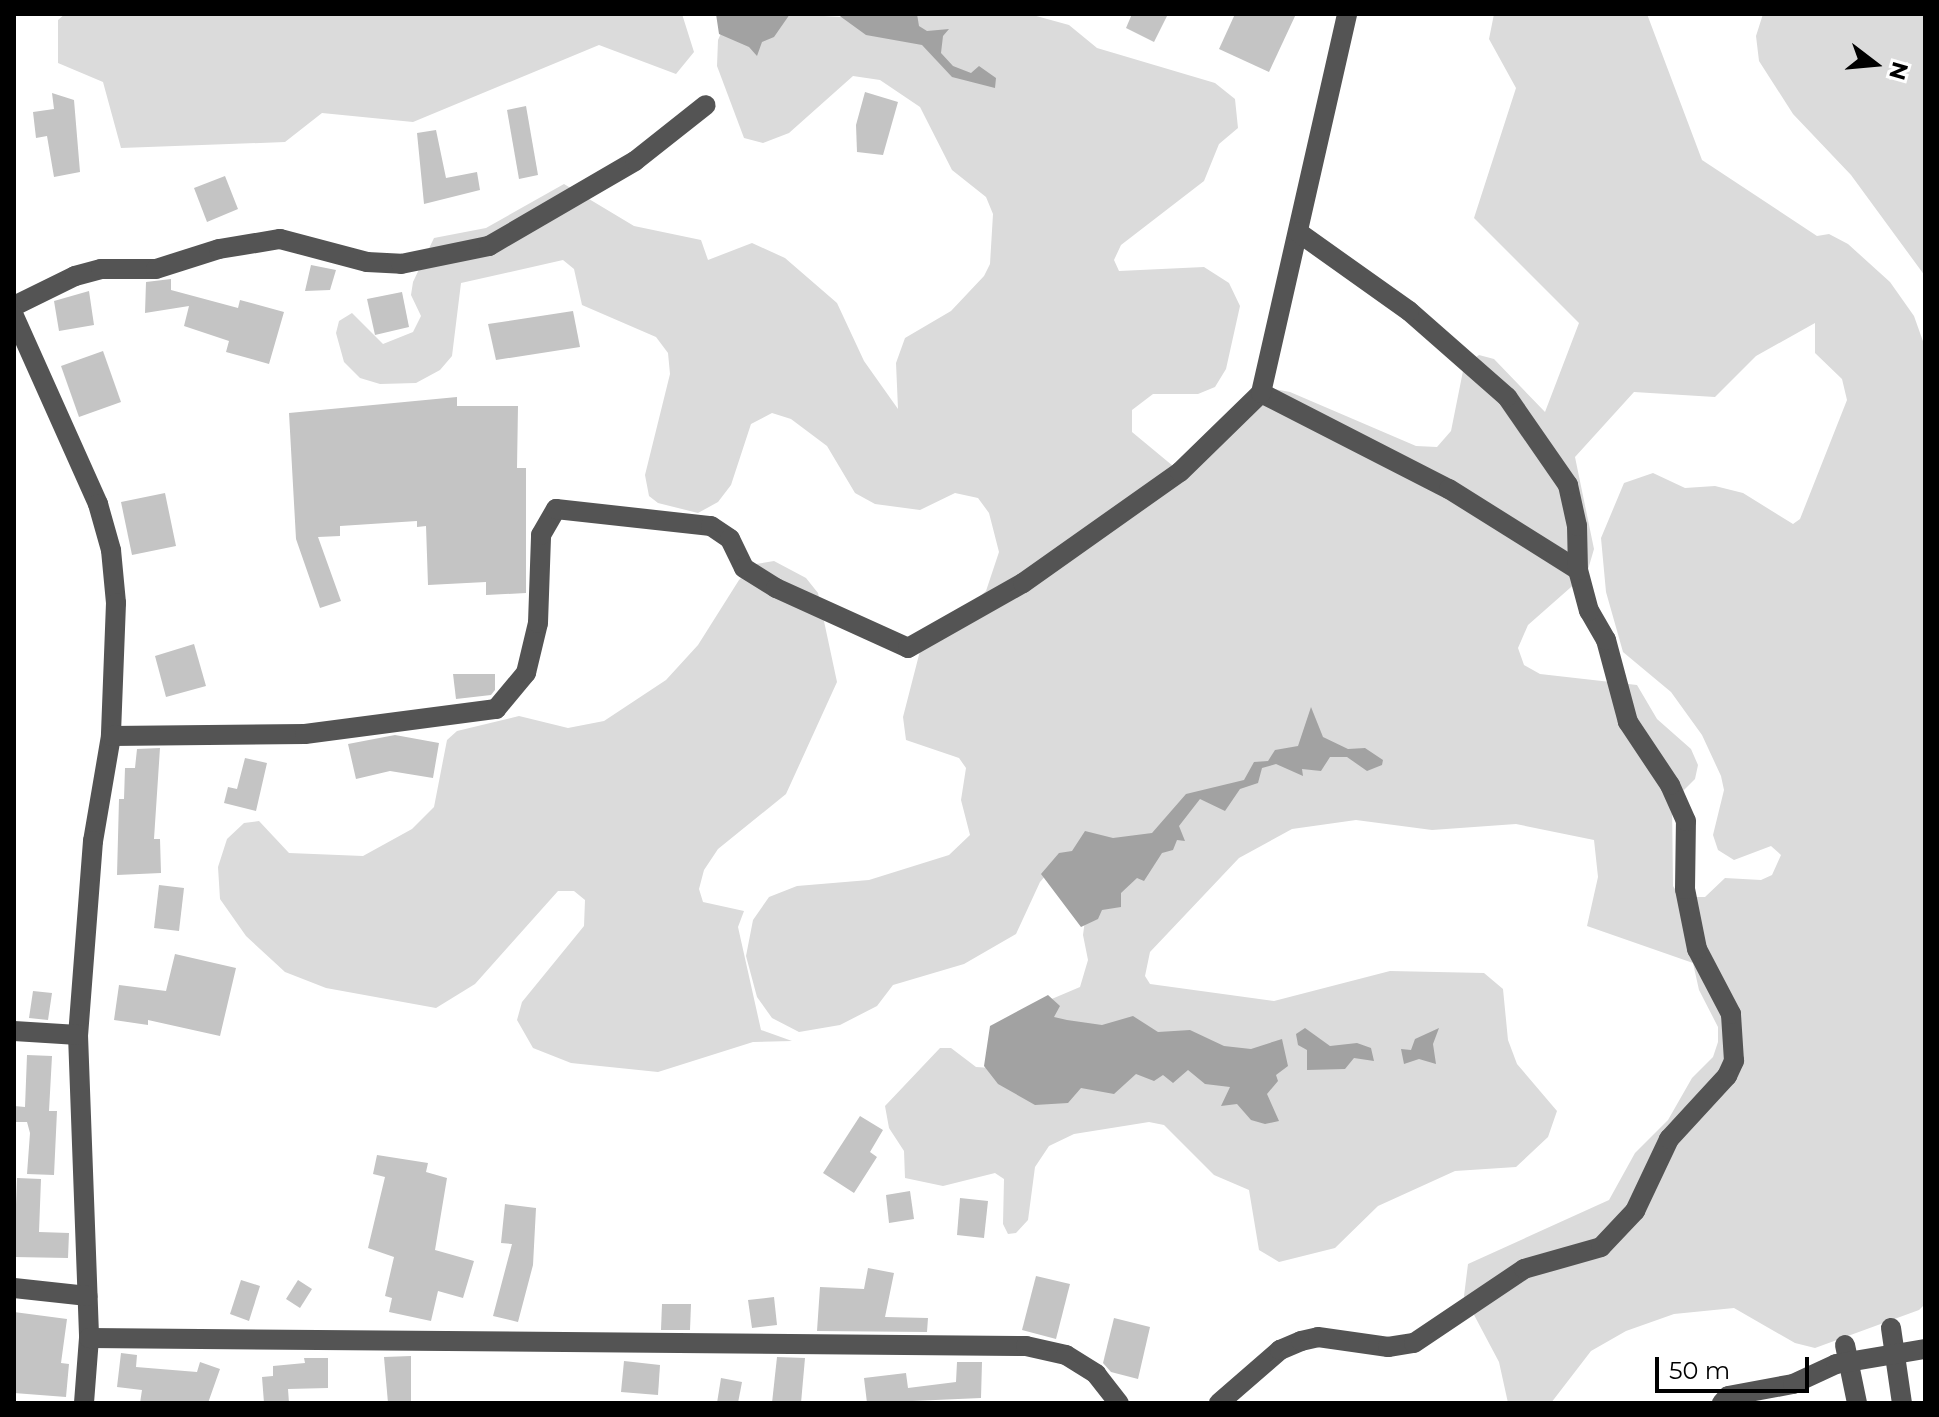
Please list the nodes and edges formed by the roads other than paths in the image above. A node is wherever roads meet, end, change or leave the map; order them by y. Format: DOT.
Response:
graph roads {
  1 [pos="1347,14"];
  2 [pos="706,105"];
  3 [pos="1298,232"];
  4 [pos="14,306"];
  5 [pos="14,316"];
  6 [pos="1261,393"];
  7 [pos="1578,570"];
  8 [pos="111,736"];
  9 [pos="14,1031"];
  10 [pos="78,1035"];
  11 [pos="14,1288"];
  12 [pos="88,1296"];
  13 [pos="1891,1328"];
  14 [pos="89,1338"];
  15 [pos="1925,1349"];
  16 [pos="1847,1354"];
  17 [pos="1894,1355"];
  18 [pos="84,1403"];
  19 [pos="1119,1403"];
  20 [pos="1219,1403"];
  21 [pos="1722,1403"];
  22 [pos="1857,1403"];
  23 [pos="1902,1403"];
  1 -- 3 [label="street"];
  2 -- 4 [label="street"];
  3 -- 6 [label="street"];
  3 -- 7 [label="street"];
  5 -- 8 [label="street"];
  6 -- 7 [label="street"];
  6 -- 8 [label="street"];
  7 -- 20 [label="street"];
  8 -- 10 [label="street"];
  9 -- 10 [label="street"];
  10 -- 12 [label="street"];
  11 -- 12 [label="street"];
  12 -- 14 [label="street"];
  13 -- 17 [label="street"];
  14 -- 18 [label="street"];
  14 -- 19 [label="street"];
  15 -- 17 [label="street"];
  16 -- 17 [label="street"];
  16 -- 21 [label="street"];
  16 -- 22 [label="street"];
  17 -- 23 [label="street"];
}
